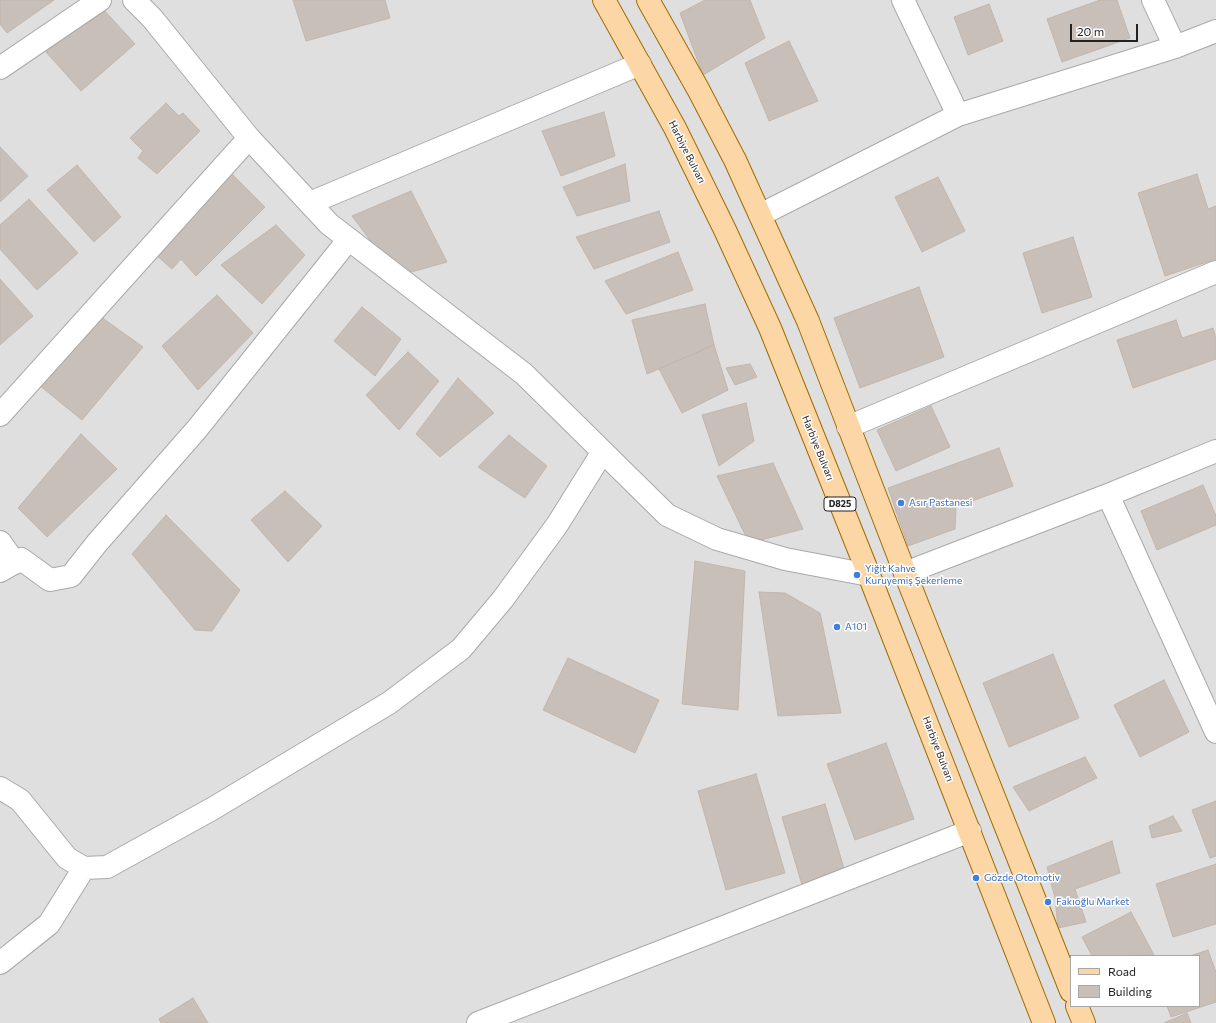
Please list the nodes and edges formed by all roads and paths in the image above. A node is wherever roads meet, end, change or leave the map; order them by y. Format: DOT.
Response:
graph roads {
  1 [pos="100,0"];
  2 [pos="134,0"];
  3 [pos="604,0"];
  4 [pos="648,0"];
  5 [pos="903,0"];
  6 [pos="1153,0"];
  7 [pos="1216,31"];
  8 [pos="1175,47"];
  9 [pos="640,64"];
  10 [pos="0,68"];
  11 [pos="958,115"];
  12 [pos="249,138"];
  13 [pos="310,203"];
  14 [pos="760,215"];
  15 [pos="349,239"];
  16 [pos="1216,272"];
  17 [pos="0,415"];
  18 [pos="848,427"];
  19 [pos="1216,451"];
  20 [pos="602,453"];
  21 [pos="1108,495"];
  22 [pos="0,542"];
  23 [pos="7,567"];
  24 [pos="905,573"];
  25 [pos="869,575"];
  26 [pos="1216,732"];
  27 [pos="0,788"];
  28 [pos="970,831"];
  29 [pos="84,868"];
  30 [pos="0,963"];
  31 [pos="1070,988"];
  32 [pos="1077,1007"];
  33 [pos="519,1016"];
  34 [pos="478,1023"];
  35 [pos="1044,1023"];
  36 [pos="1084,1023"];
  1 -- 10 [label="street"];
  2 -- 12 [label="street"];
  3 -- 9 [label="main road, Harbiye Bulvarı / D825"];
  4 -- 14 [label="main road"];
  5 -- 11 [label="street"];
  6 -- 8 [label="street"];
  7 -- 8 [label="street"];
  8 -- 11 [label="street"];
  9 -- 13 [label="street"];
  9 -- 25 [label="main road, Harbiye Bulvarı / D825"];
  11 -- 14 [label="street"];
  12 -- 13 [label="street"];
  12 -- 17 [label="street"];
  13 -- 15 [label="street"];
  14 -- 18 [label="main road"];
  15 -- 20 [label="street"];
  15 -- 23 [label="street"];
  16 -- 18 [label="street"];
  18 -- 24 [label="main road"];
  19 -- 21 [label="street"];
  20 -- 25 [label="street"];
  20 -- 29 [label="street"];
  21 -- 24 [label="street"];
  21 -- 26 [label="street"];
  22 -- 23 [label="street"];
  24 -- 31 [label="main road"];
  25 -- 28 [label="main road, Harbiye Bulvarı / D825"];
  27 -- 29 [label="street"];
  28 -- 33 [label="street"];
  28 -- 35 [label="main road, Harbiye Bulvarı / D825"];
  29 -- 30 [label="street"];
  32 -- 36 [label="main road"];
  33 -- 34 [label="street"];
}
